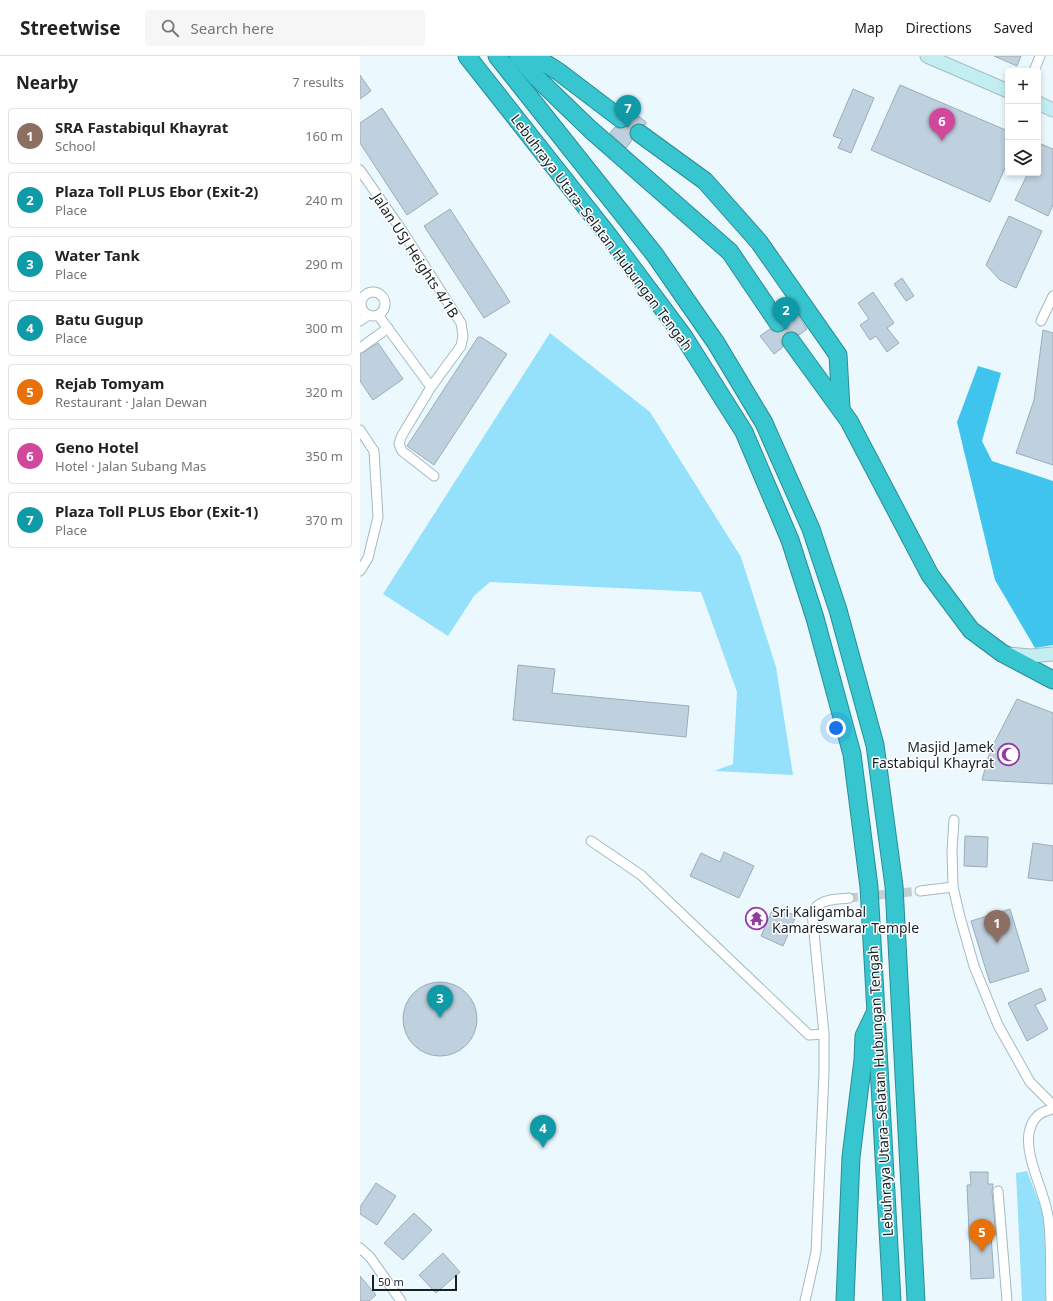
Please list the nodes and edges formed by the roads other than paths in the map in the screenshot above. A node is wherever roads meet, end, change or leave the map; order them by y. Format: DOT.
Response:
graph roads {
  1 [pos="467,56"];
  2 [pos="497,56"];
  3 [pos="518,56"];
  4 [pos="534,56"];
  5 [pos="927,56"];
  6 [pos="1040,56"];
  7 [pos="1035,68"];
  8 [pos="1005,90"];
  9 [pos="1040,104"];
  10 [pos="1053,110"];
  11 [pos="621,119"];
  12 [pos="639,133"];
  13 [pos="360,170"];
  14 [pos="363,290"];
  15 [pos="1053,296"];
  16 [pos="360,304"];
  17 [pos="369,315"];
  18 [pos="378,315"];
  19 [pos="360,321"];
  20 [pos="1042,321"];
  21 [pos="778,323"];
  22 [pos="388,328"];
  23 [pos="790,342"];
  24 [pos="360,348"];
  25 [pos="431,387"];
  26 [pos="841,408"];
  27 [pos="360,430"];
  28 [pos="434,476"];
  29 [pos="360,571"];
  30 [pos="1002,653"];
  31 [pos="1053,654"];
  32 [pos="1053,680"];
  33 [pos="954,820"];
  34 [pos="591,841"];
  35 [pos="953,887"];
  36 [pos="920,891"];
  37 [pos="849,898"];
  38 [pos="877,1010"];
  39 [pos="824,1034"];
  40 [pos="1053,1105"];
  41 [pos="1053,1109"];
  42 [pos="998,1191"];
  43 [pos="360,1248"];
  44 [pos="401,1301"];
  45 [pos="805,1301"];
  46 [pos="846,1301"];
  47 [pos="892,1301"];
  48 [pos="916,1301"];
  49 [pos="1007,1301"];
  50 [pos="1051,1301"];
  1 -- 38 [label="highway, Lebuhraya Utara–Selatan Hubungan Tengah"];
  2 -- 48 [label="highway, Lebuhraya Utara–Selatan Hubungan Tengah"];
  3 -- 21 [label="highway"];
  4 -- 11 [label="highway"];
  5 -- 8 [label="street"];
  6 -- 7 [label="street"];
  9 -- 10 [label="street"];
  12 -- 26 [label="highway"];
  13 -- 25 [label="street, Jalan USJ Heights 4/1B"];
  14 -- 16 [label="street"];
  14 -- 18 [label="street"];
  15 -- 20 [label="street"];
  16 -- 17 [label="street"];
  17 -- 18 [label="street"];
  17 -- 19 [label="street"];
  18 -- 22 [label="street"];
  22 -- 24 [label="street"];
  22 -- 25 [label="street"];
  23 -- 26 [label="highway"];
  25 -- 28 [label="street, Jalan USJ Heights 4/1B"];
  26 -- 30 [label="highway"];
  27 -- 29 [label="street"];
  30 -- 31 [label="street"];
  30 -- 32 [label="highway"];
  33 -- 35 [label="street"];
  34 -- 39 [label="street"];
  35 -- 36 [label="street"];
  35 -- 40 [label="street"];
  37 -- 39 [label="street"];
  38 -- 46 [label="highway"];
  38 -- 47 [label="highway, Lebuhraya Utara–Selatan Hubungan Tengah"];
  39 -- 45 [label="street"];
  41 -- 50 [label="street"];
  42 -- 49 [label="street"];
  43 -- 44 [label="street"];
}
